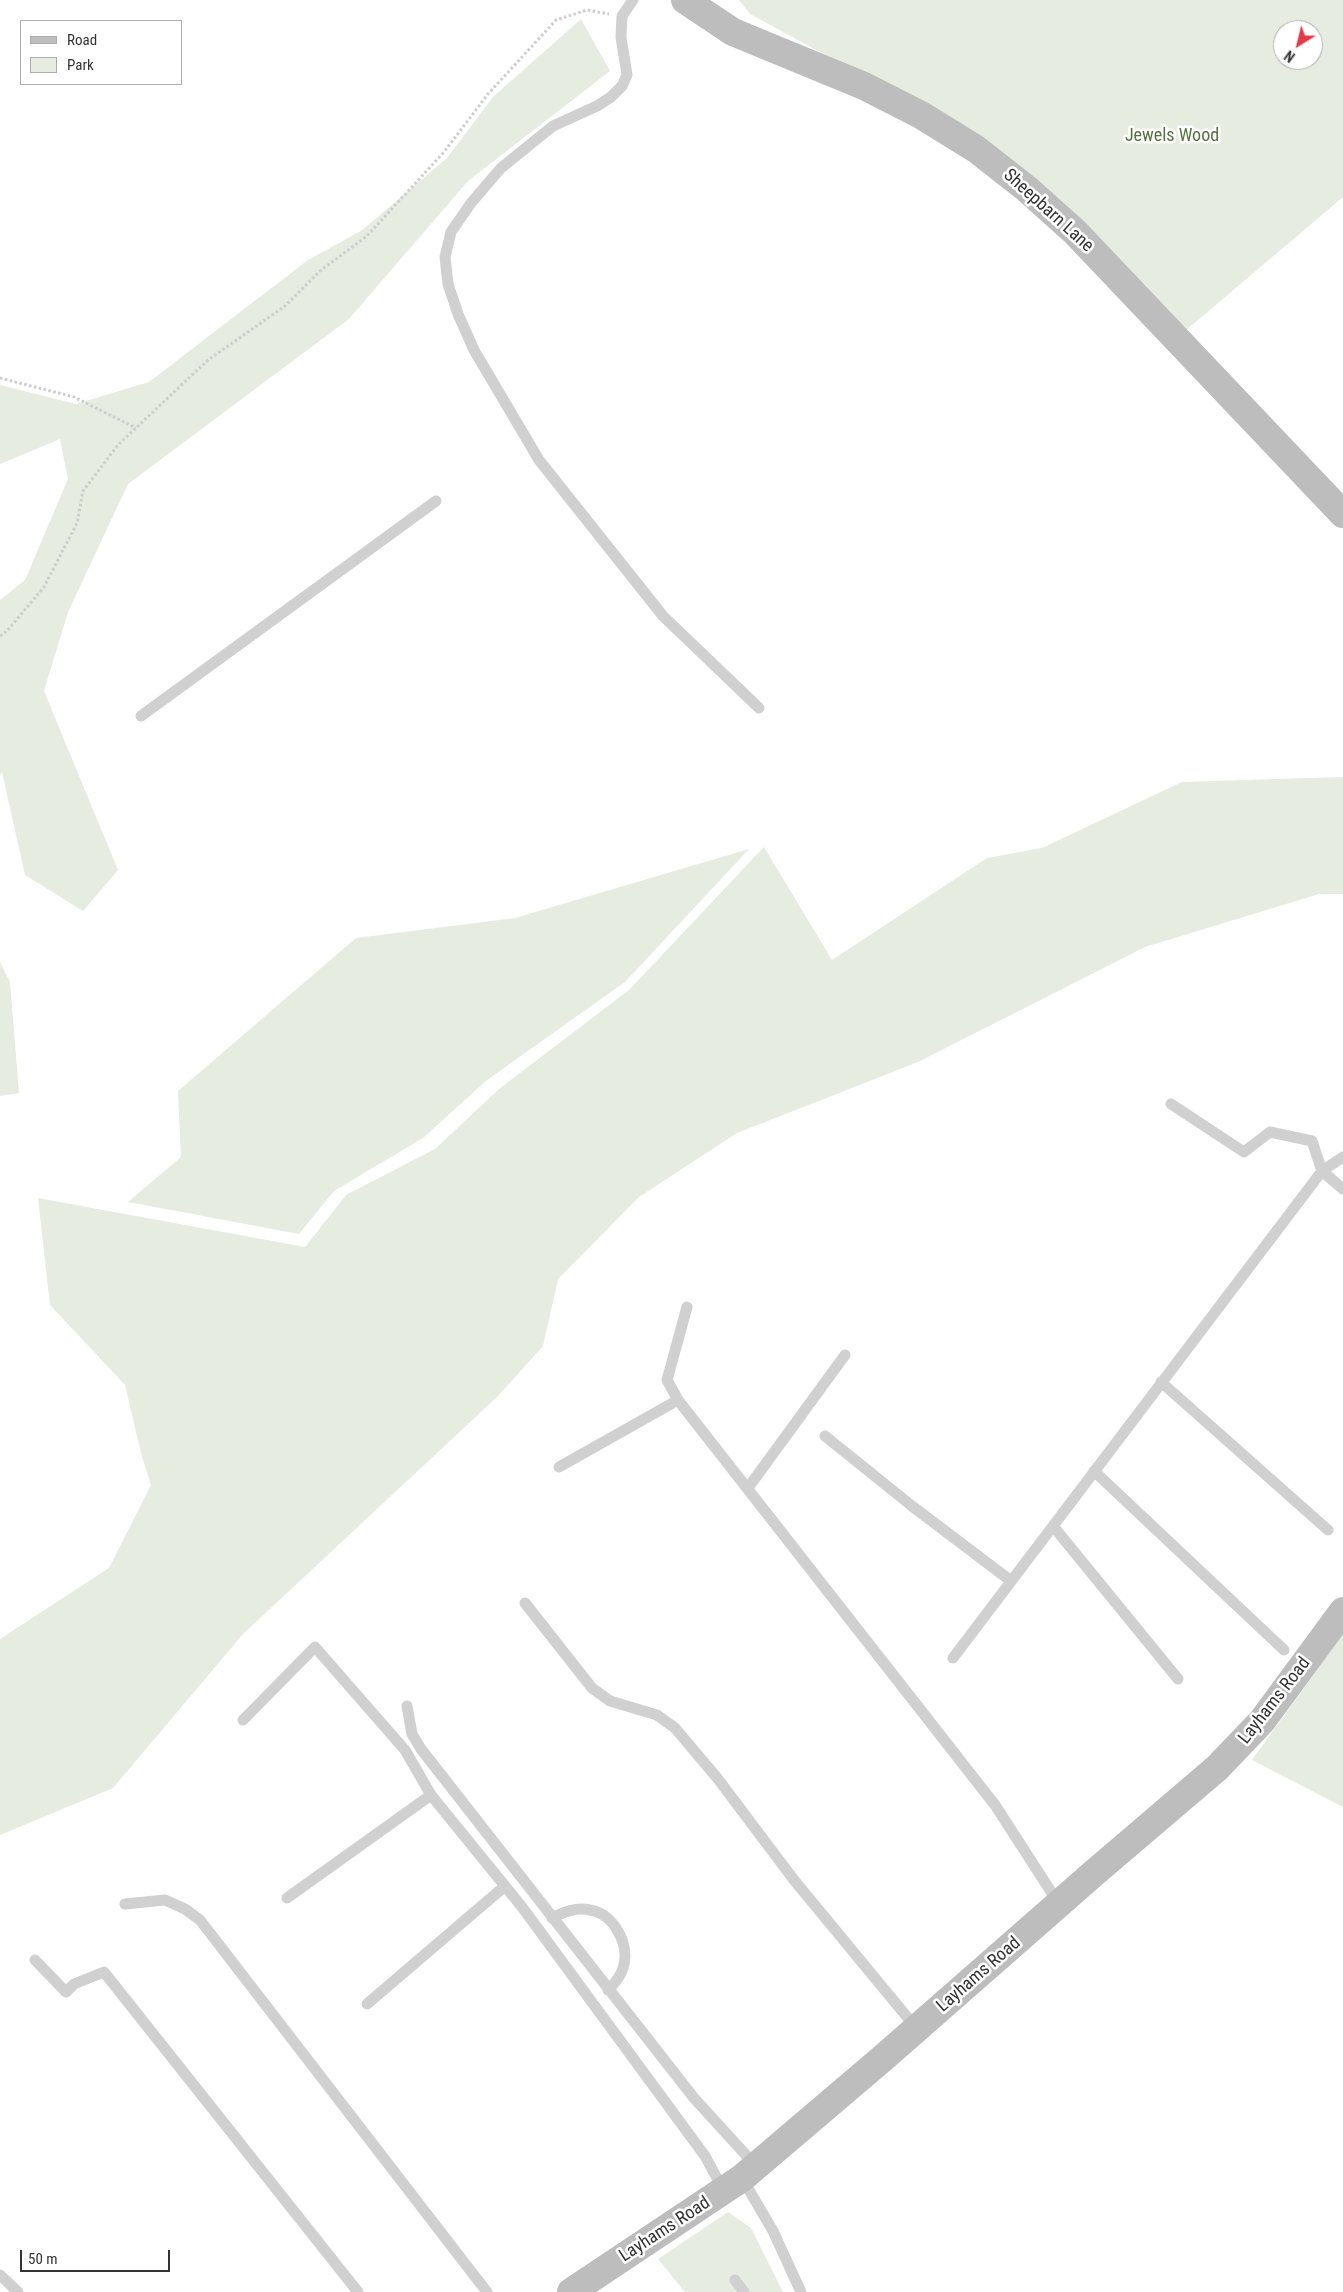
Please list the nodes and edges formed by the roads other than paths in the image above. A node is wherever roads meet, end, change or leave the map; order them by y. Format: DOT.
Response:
graph roads {
  1 [pos="633,0"];
  2 [pos="685,0"];
  3 [pos="436,501"];
  4 [pos="1343,514"];
  5 [pos="759,708"];
  6 [pos="141,716"];
  7 [pos="1171,1104"];
  8 [pos="1343,1157"];
  9 [pos="1322,1171"];
  10 [pos="1343,1189"];
  11 [pos="687,1307"];
  12 [pos="845,1355"];
  13 [pos="1161,1382"];
  14 [pos="678,1400"];
  15 [pos="825,1436"];
  16 [pos="559,1467"];
  17 [pos="1094,1471"];
  18 [pos="748,1488"];
  19 [pos="1052,1526"];
  20 [pos="1328,1530"];
  21 [pos="1011,1581"];
  22 [pos="525,1603"];
  23 [pos="1343,1611"];
  24 [pos="1284,1650"];
  25 [pos="953,1658"];
  26 [pos="1178,1679"];
  27 [pos="407,1706"];
  28 [pos="243,1720"];
  29 [pos="431,1795"];
  30 [pos="505,1886"];
  31 [pos="287,1898"];
  32 [pos="125,1904"];
  33 [pos="1059,1904"];
  34 [pos="552,1918"];
  35 [pos="35,1960"];
  36 [pos="608,1990"];
  37 [pos="367,2004"];
  38 [pos="917,2029"];
  39 [pos="740,2178"];
  40 [pos="0,2275"];
  41 [pos="736,2280"];
  42 [pos="18,2292"];
  43 [pos="358,2292"];
  44 [pos="488,2292"];
  45 [pos="571,2292"];
  46 [pos="744,2292"];
  47 [pos="801,2292"];
  1 -- 5 [label="lane"];
  2 -- 4 [label="street, Sheepbarn Lane"];
  3 -- 6 [label="lane"];
  7 -- 9 [label="lane"];
  8 -- 9 [label="lane"];
  9 -- 10 [label="lane"];
  9 -- 13 [label="lane"];
  11 -- 14 [label="lane"];
  12 -- 18 [label="lane"];
  13 -- 17 [label="lane"];
  13 -- 20 [label="lane"];
  14 -- 16 [label="lane"];
  14 -- 18 [label="lane"];
  15 -- 21 [label="lane"];
  17 -- 19 [label="lane"];
  17 -- 24 [label="lane"];
  18 -- 33 [label="lane"];
  19 -- 21 [label="lane"];
  19 -- 26 [label="lane"];
  21 -- 25 [label="lane"];
  22 -- 38 [label="lane"];
  23 -- 33 [label="street, Layhams Road"];
  27 -- 34 [label="lane"];
  28 -- 29 [label="lane"];
  29 -- 30 [label="lane"];
  29 -- 31 [label="lane"];
  30 -- 37 [label="lane"];
  30 -- 39 [label="lane"];
  32 -- 44 [label="lane"];
  33 -- 38 [label="street, Layhams Road"];
  34 -- 36 [label="lane"];
  34 -- 36 [label="lane"];
  35 -- 43 [label="lane"];
  36 -- 39 [label="lane"];
  38 -- 39 [label="street, Layhams Road"];
  39 -- 45 [label="street, Layhams Road"];
  39 -- 47 [label="lane"];
  40 -- 42 [label="lane"];
  41 -- 46 [label="lane"];
}
